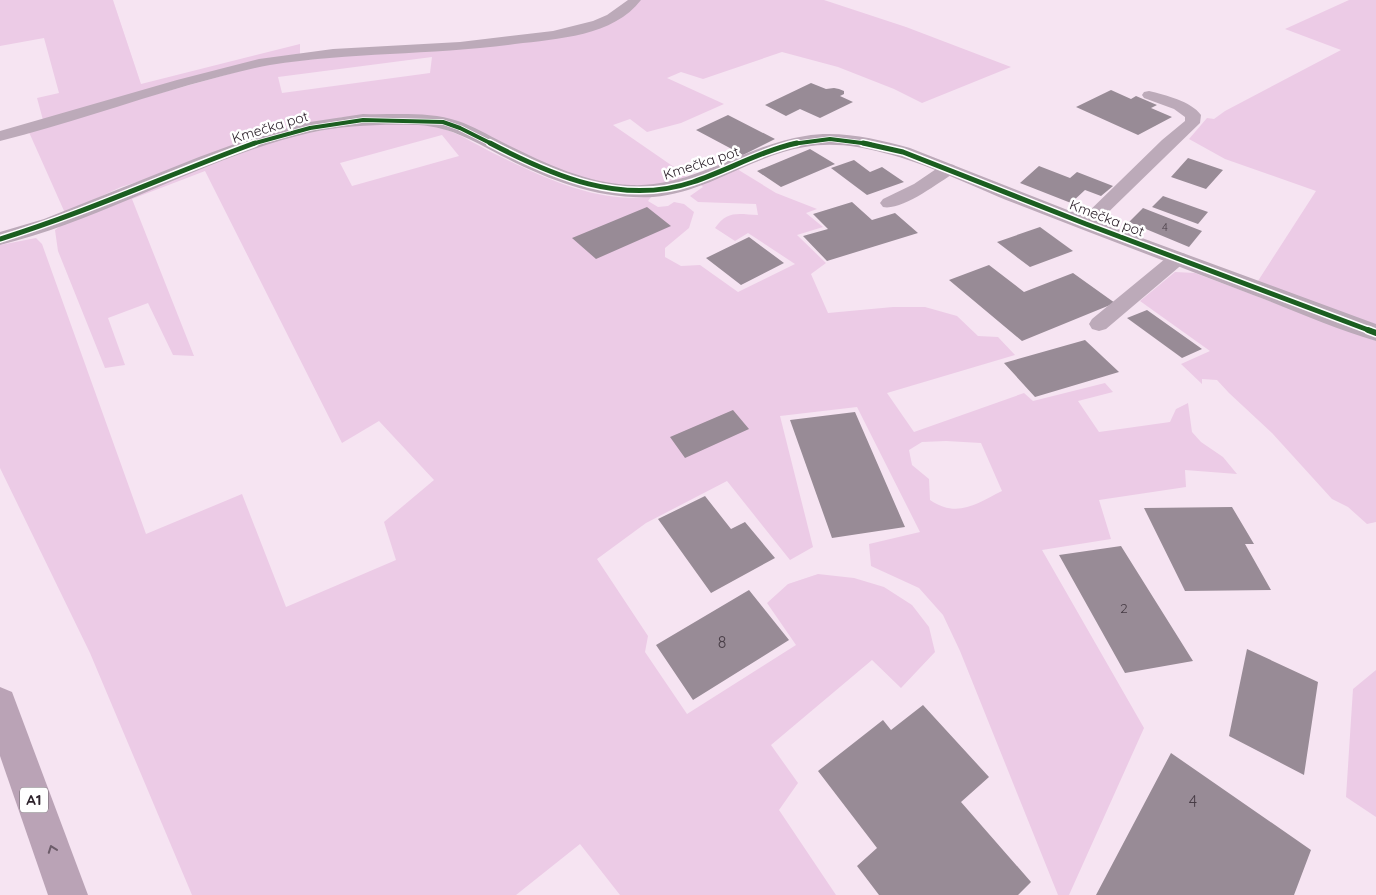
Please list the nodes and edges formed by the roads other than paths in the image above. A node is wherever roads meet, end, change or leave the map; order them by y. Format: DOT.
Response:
graph roads {
  1 [pos="635,0"];
  2 [pos="1149,95"];
  3 [pos="0,136"];
  4 [pos="948,169"];
  5 [pos="889,203"];
  6 [pos="1086,224"];
  7 [pos="0,239"];
  8 [pos="1178,258"];
  9 [pos="1099,324"];
  10 [pos="1376,333"];
  11 [pos="0,704"];
  12 [pos="68,895"];
  1 -- 3 [label="lane"];
  2 -- 6 [label="lane"];
  4 -- 5 [label="lane"];
  4 -- 6 [label="street, Kmečka pot"];
  4 -- 7 [label="street, Kmečka pot"];
  6 -- 8 [label="street, Kmečka pot"];
  8 -- 9 [label="lane"];
  8 -- 10 [label="street, Kmečka pot"];
  12 -- 11 [label="highway, A1, one-way"];
}
